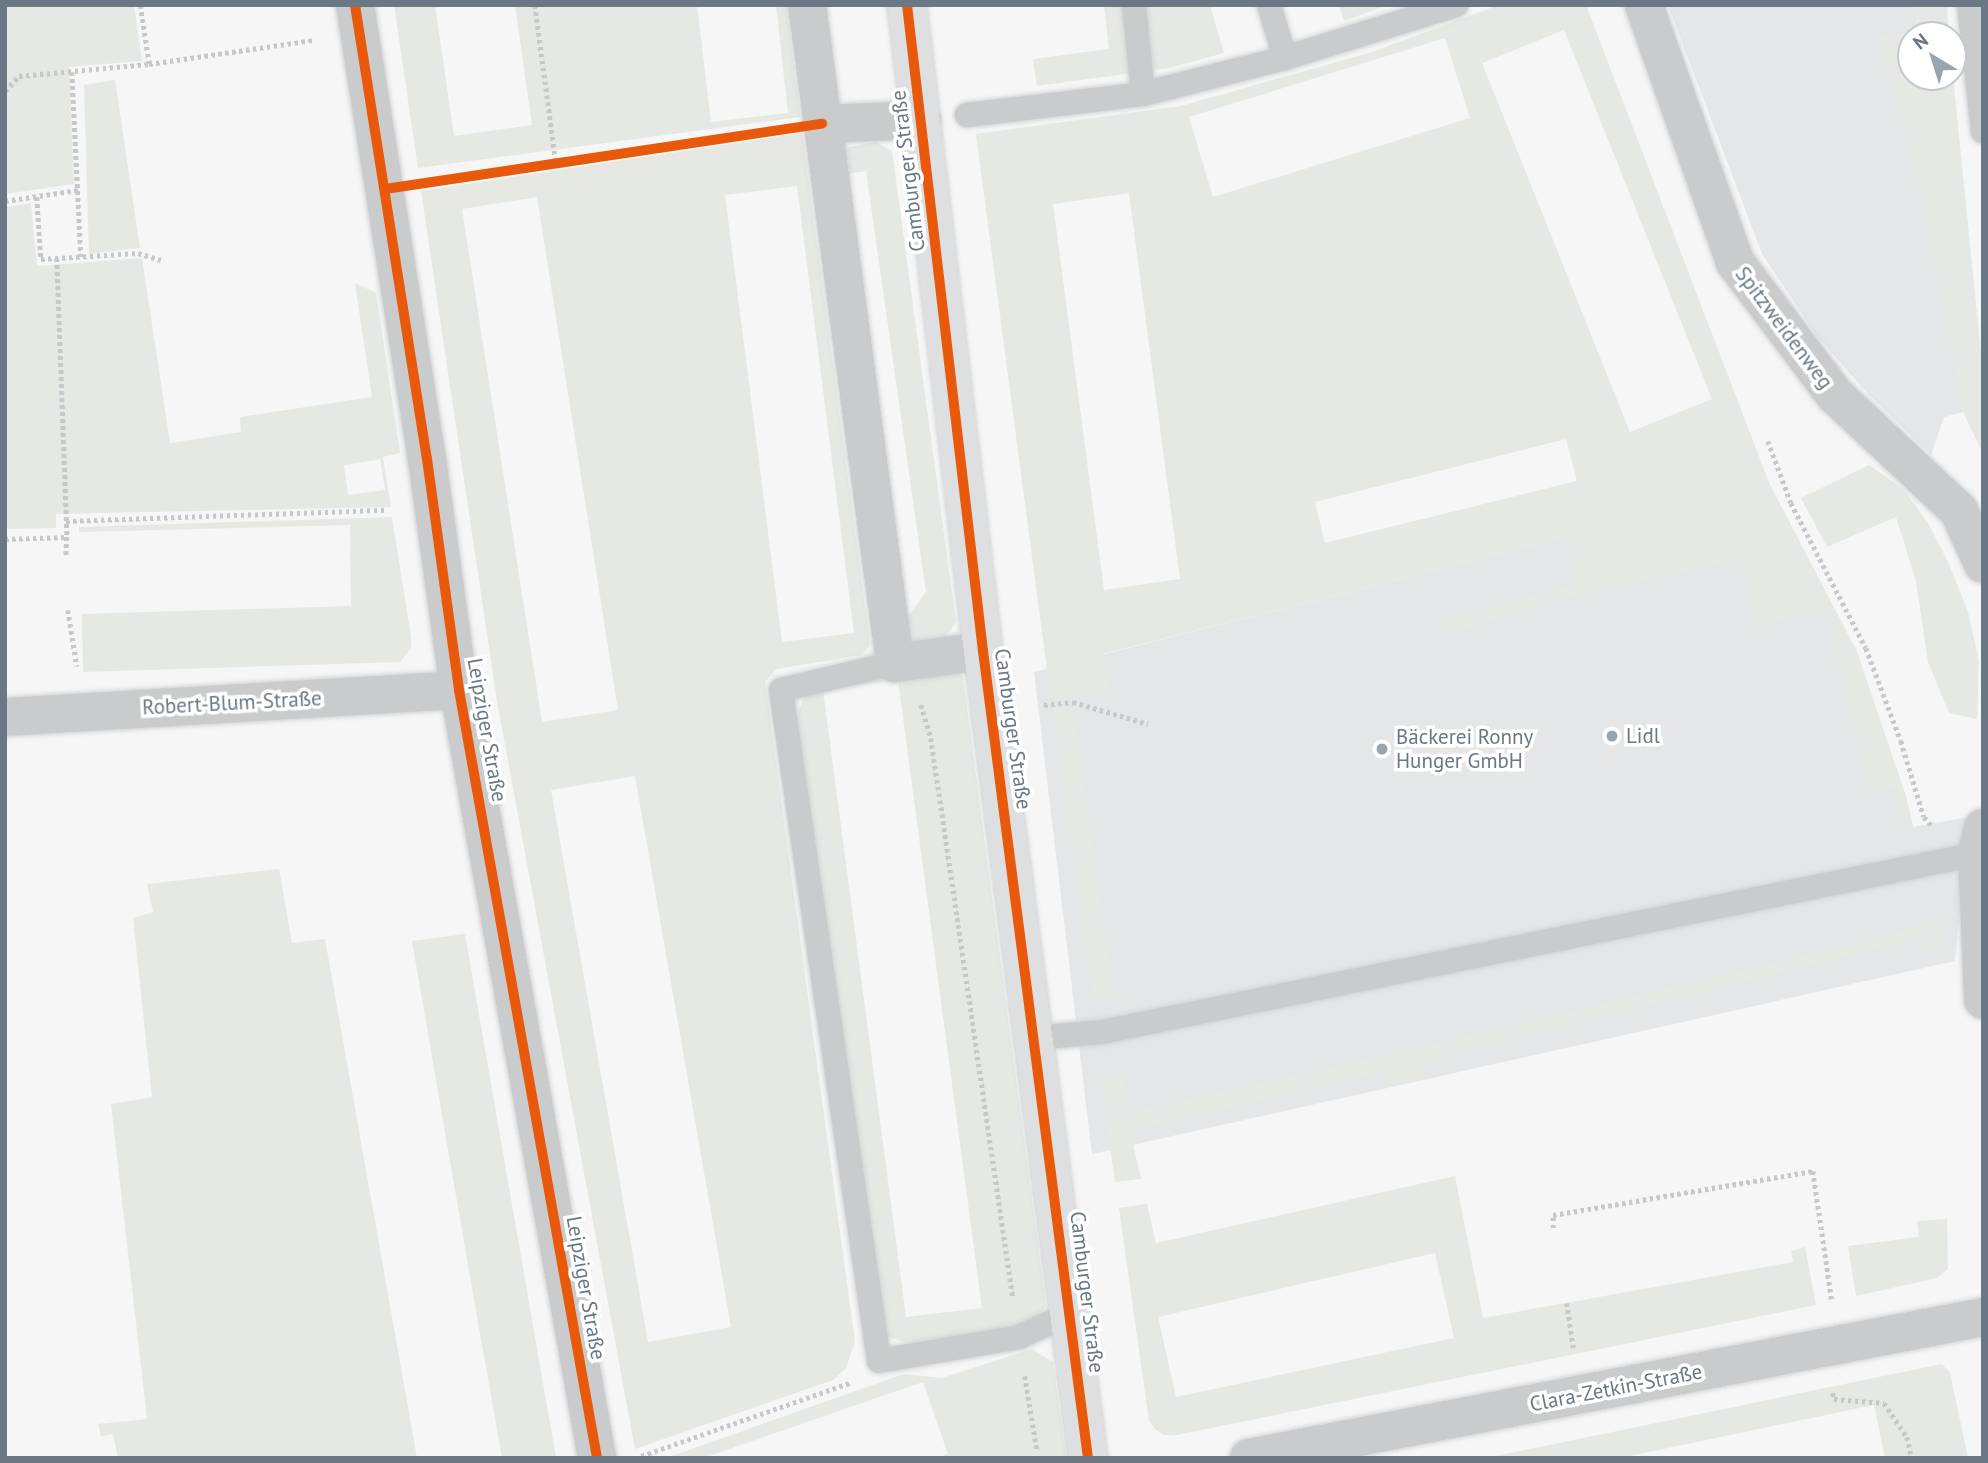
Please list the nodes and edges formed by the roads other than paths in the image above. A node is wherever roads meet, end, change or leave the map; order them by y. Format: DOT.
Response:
graph roads {
  1 [pos="807,5"];
  2 [pos="907,5"];
  3 [pos="1133,5"];
  4 [pos="1269,5"];
  5 [pos="1456,5"];
  6 [pos="1644,5"];
  7 [pos="1969,5"];
  8 [pos="356,20"];
  9 [pos="1285,58"];
  10 [pos="1143,94"];
  11 [pos="967,115"];
  12 [pos="922,120"];
  13 [pos="822,124"];
  14 [pos="1983,131"];
  15 [pos="1971,510"];
  16 [pos="1983,564"];
  17 [pos="983,651"];
  18 [pos="901,663"];
  19 [pos="459,690"];
  20 [pos="5,717"];
  21 [pos="1973,846"];
  22 [pos="1983,1000"];
  23 [pos="1034,1038"];
  24 [pos="1071,1313"];
  25 [pos="1983,1317"];
  26 [pos="1305,1452"];
  27 [pos="597,1458"];
  28 [pos="1088,1458"];
  29 [pos="1249,1458"];
  1 -- 13 [label="street"];
  2 -- 12 [label="main road, Camburger Straße"];
  3 -- 10 [label="lane"];
  4 -- 9 [label="lane"];
  5 -- 9 [label="lane"];
  6 -- 15 [label="street, Spitzweidenweg"];
  7 -- 14 [label="lane"];
  8 -- 19 [label="street, Leipziger Straße"];
  9 -- 10 [label="lane"];
  10 -- 11 [label="lane"];
  12 -- 13 [label="street, Camburger Straße"];
  12 -- 17 [label="main road, Camburger Straße"];
  13 -- 18 [label="street"];
  15 -- 16 [label="street, Spitzweidenweg"];
  17 -- 18 [label="street, Camburger Straße"];
  17 -- 23 [label="main road, Camburger Straße"];
  18 -- 24 [label="lane, Camburger Straße"];
  19 -- 20 [label="street, Robert-Blum-Straße"];
  19 -- 27 [label="street, Leipziger Straße"];
  21 -- 22 [label="street"];
  21 -- 23 [label="lane"];
  23 -- 24 [label="main road, Camburger Straße"];
  24 -- 28 [label="main road, Camburger Straße"];
  25 -- 26 [label="street, Clara-Zetkin-Straße"];
  26 -- 29 [label="street, Clara-Zetkin-Straße"];
}
